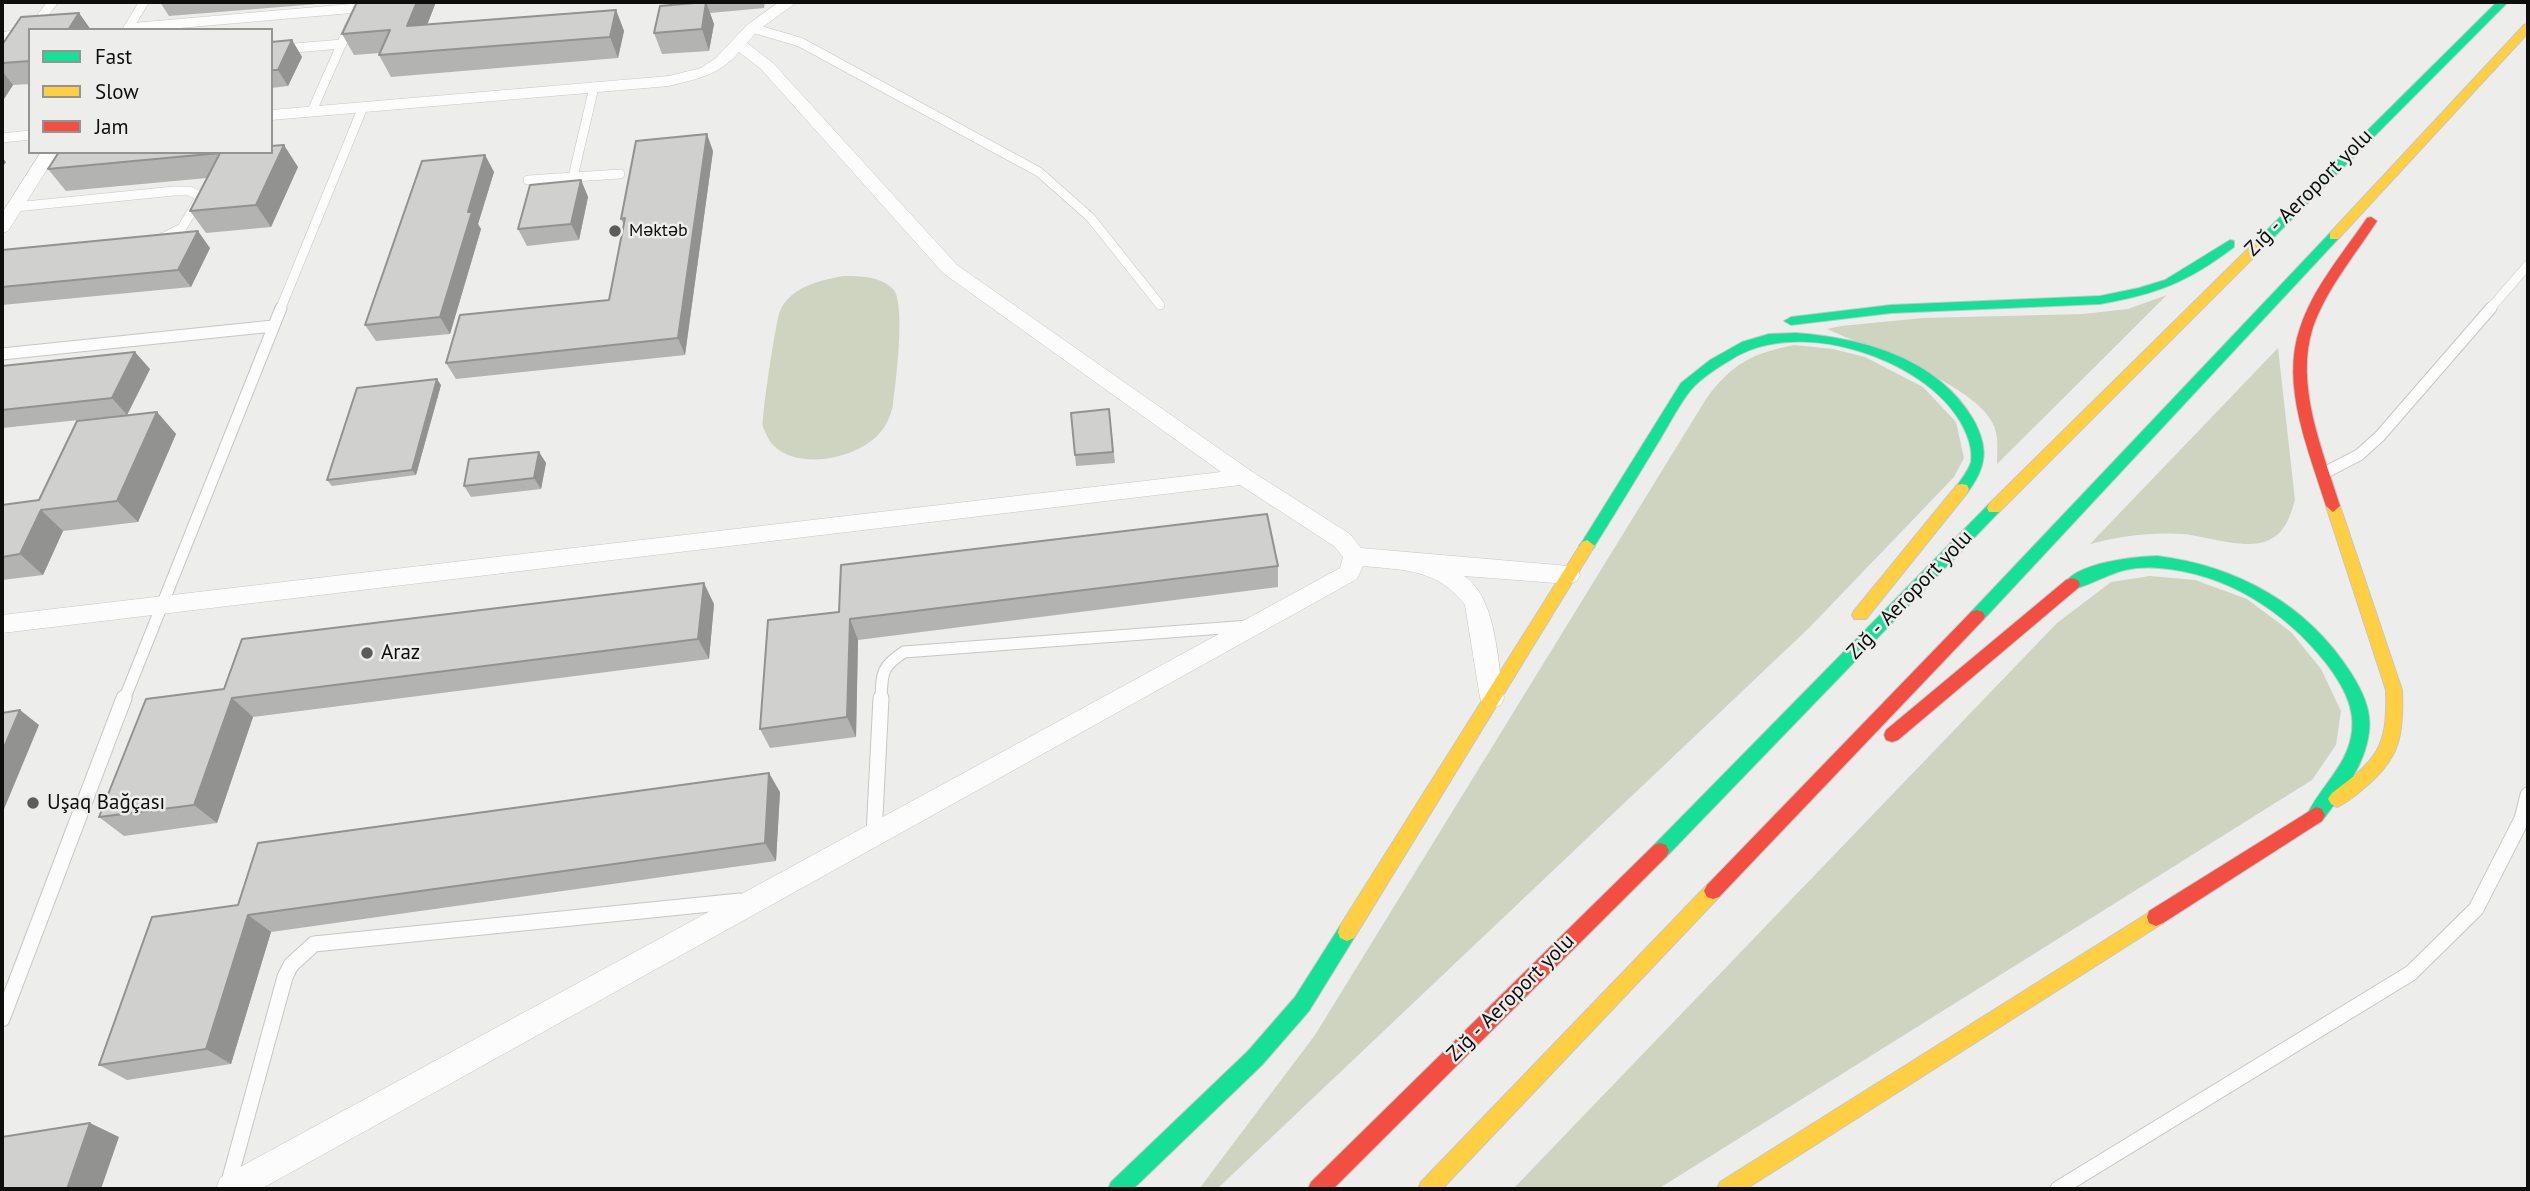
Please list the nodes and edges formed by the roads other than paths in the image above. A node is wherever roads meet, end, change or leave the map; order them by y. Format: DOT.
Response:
graph roads {
  1 [pos="53,2"];
  2 [pos="144,2"];
  3 [pos="789,2"];
  4 [pos="2502,2"];
  5 [pos="359,5"];
  6 [pos="2528,27"];
  7 [pos="33,28"];
  8 [pos="128,28"];
  9 [pos="137,28"];
  10 [pos="28,31"];
  11 [pos="20,35"];
  12 [pos="745,35"];
  13 [pos="2,37"];
  14 [pos="342,44"];
  15 [pos="11,46"];
  16 [pos="273,50"];
  17 [pos="594,87"];
  18 [pos="363,107"];
  19 [pos="312,111"];
  20 [pos="273,115"];
  21 [pos="2374,129"];
  22 [pos="28,135"];
  23 [pos="2,138"];
  24 [pos="2417,147"];
  25 [pos="49,154"];
  26 [pos="620,174"];
  27 [pos="573,177"];
  28 [pos="528,180"];
  29 [pos="15,207"];
  30 [pos="2267,214"];
  31 [pos="2,226"];
  32 [pos="2246,230"];
  33 [pos="150,239"];
  34 [pos="2528,265"];
  35 [pos="1160,305"];
  36 [pos="273,326"];
  37 [pos="2,354"];
  38 [pos="1686,386"];
  39 [pos="2322,474"];
  40 [pos="1243,477"];
  41 [pos="1355,556"];
  42 [pos="1431,565"];
  43 [pos="1569,575"];
  44 [pos="160,604"];
  45 [pos="2,624"];
  46 [pos="1254,625"];
  47 [pos="1851,625"];
  48 [pos="1825,657"];
  49 [pos="1492,698"];
  50 [pos="1881,744"];
  51 [pos="1860,762"];
  52 [pos="2528,795"];
  53 [pos="2316,815"];
  54 [pos="1696,816"];
  55 [pos="874,835"];
  56 [pos="1743,860"];
  57 [pos="756,900"];
  58 [pos="2,1019"];
  59 [pos="229,1189"];
  60 [pos="1118,1189"];
  61 [pos="1318,1189"];
  62 [pos="1428,1189"];
  63 [pos="1727,1189"];
  64 [pos="2058,1189"];
  1 -- 7 [label="lane"];
  2 -- 8 [label="lane"];
  3 -- 12 [label="street"];
  4 -- 21 [label="main road, Zığ - Aeroport yolu"];
  5 -- 9 [label="lane"];
  5 -- 14 [label="lane"];
  6 -- 24 [label="main road"];
  10 -- 11 [label="lane"];
  11 -- 13 [label="lane"];
  11 -- 15 [label="lane"];
  12 -- 17 [label="street"];
  12 -- 35 [label="lane"];
  12 -- 40 [label="street"];
  14 -- 16 [label="lane"];
  14 -- 19 [label="lane"];
  17 -- 18 [label="street"];
  17 -- 27 [label="lane"];
  18 -- 19 [label="street"];
  18 -- 36 [label="lane"];
  19 -- 20 [label="street"];
  21 -- 30 [label="main road"];
  21 -- 54 [label="main road, Zığ - Aeroport yolu"];
  22 -- 23 [label="lane"];
  24 -- 39 [label="main road"];
  24 -- 56 [label="main road"];
  25 -- 29 [label="street"];
  26 -- 27 [label="lane"];
  27 -- 28 [label="lane"];
  29 -- 31 [label="street"];
  29 -- 33 [label="lane"];
  32 -- 38 [label="main road"];
  34 -- 39 [label="lane"];
  36 -- 37 [label="lane"];
  36 -- 44 [label="lane"];
  38 -- 43 [label="main road"];
  38 -- 47 [label="main road"];
  39 -- 53 [label="main road"];
  40 -- 41 [label="street"];
  40 -- 44 [label="street"];
  41 -- 42 [label="street"];
  41 -- 46 [label="street"];
  42 -- 43 [label="street"];
  42 -- 49 [label="street"];
  43 -- 49 [label="main road"];
  44 -- 45 [label="street"];
  44 -- 58 [label="lane"];
  46 -- 55 [label="street"];
  46 -- 55 [label="lane"];
  48 -- 54 [label="main road"];
  49 -- 60 [label="main road"];
  50 -- 53 [label="main road"];
  51 -- 56 [label="main road"];
  52 -- 64 [label="lane"];
  53 -- 63 [label="main road"];
  54 -- 61 [label="main road, Zığ - Aeroport yolu"];
  55 -- 57 [label="street"];
  56 -- 62 [label="main road"];
  57 -- 59 [label="street"];
  57 -- 59 [label="lane"];
}
